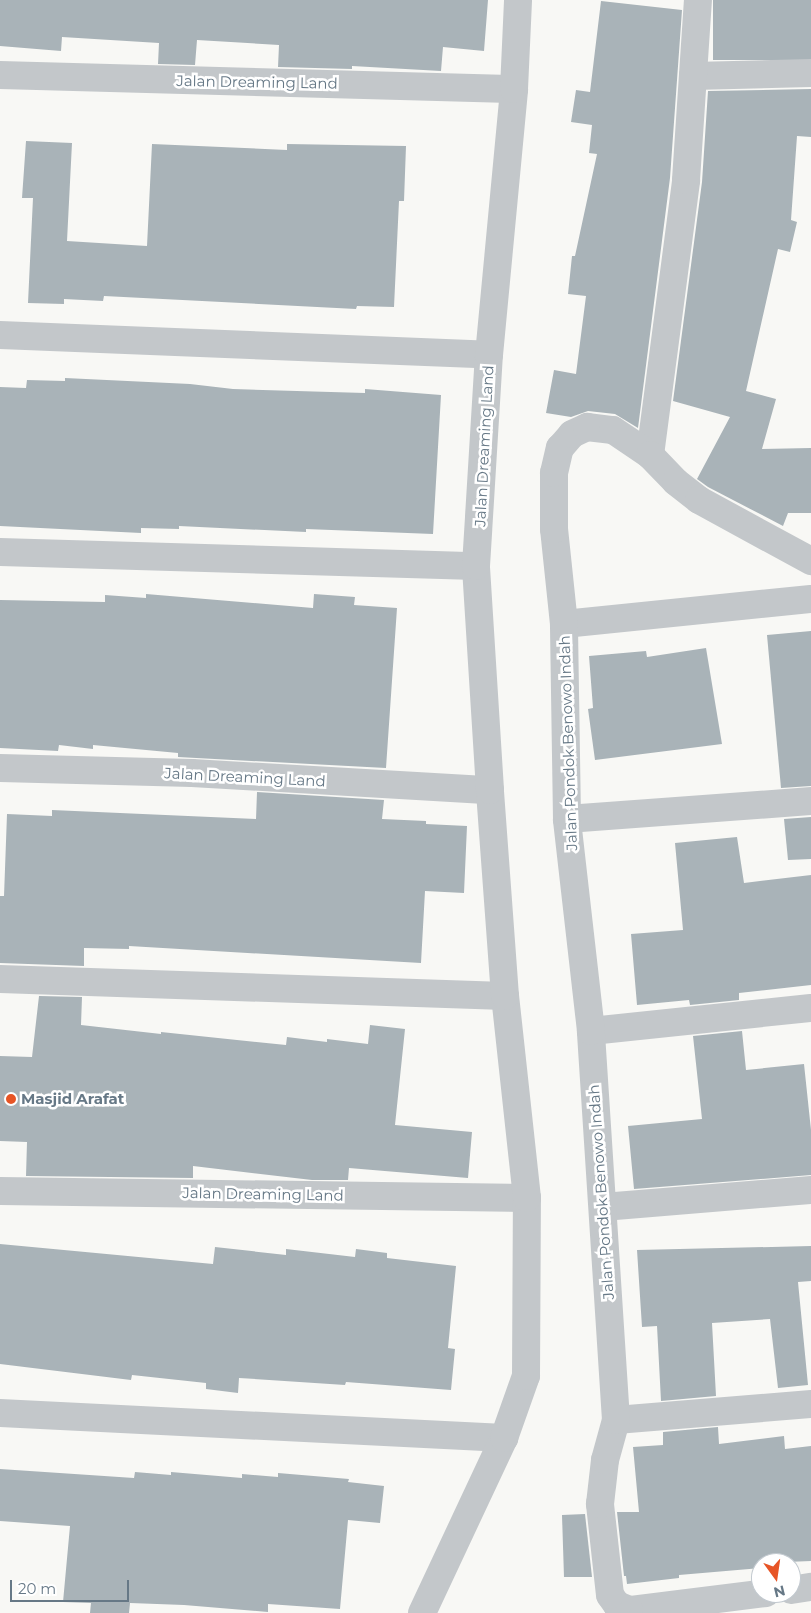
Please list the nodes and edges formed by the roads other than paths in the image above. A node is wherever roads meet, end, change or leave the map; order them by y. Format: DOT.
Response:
graph roads {
  1 [pos="518,0"];
  2 [pos="698,0"];
  3 [pos="811,73"];
  4 [pos="0,75"];
  5 [pos="693,76"];
  6 [pos="514,89"];
  7 [pos="0,335"];
  8 [pos="489,355"];
  9 [pos="650,456"];
  10 [pos="0,552"];
  11 [pos="811,561"];
  12 [pos="476,566"];
  13 [pos="811,599"];
  14 [pos="564,624"];
  15 [pos="0,768"];
  16 [pos="490,790"];
  17 [pos="811,802"];
  18 [pos="567,819"];
  19 [pos="0,979"];
  20 [pos="506,996"];
  21 [pos="811,1008"];
  22 [pos="590,1031"];
  23 [pos="811,1190"];
  24 [pos="0,1191"];
  25 [pos="526,1198"];
  26 [pos="603,1207"];
  27 [pos="811,1404"];
  28 [pos="0,1413"];
  29 [pos="616,1420"];
  30 [pos="504,1438"];
  31 [pos="751,1595"];
  32 [pos="422,1613"];
  1 -- 6 [label="street, Jalan Dreaming Land"];
  2 -- 5 [label="street"];
  3 -- 5 [label="street"];
  4 -- 6 [label="street, Jalan Dreaming Land"];
  5 -- 9 [label="street"];
  6 -- 8 [label="street, Jalan Dreaming Land"];
  7 -- 8 [label="street, Jalan Dreaming Land"];
  8 -- 12 [label="street, Jalan Dreaming Land"];
  9 -- 11 [label="street, Jalan Pondok Benowo Indah"];
  9 -- 14 [label="street, Jalan Pondok Benowo Indah"];
  10 -- 12 [label="street"];
  12 -- 16 [label="street, Jalan Dreaming Land"];
  13 -- 14 [label="street"];
  14 -- 18 [label="street, Jalan Pondok Benowo Indah"];
  15 -- 16 [label="street, Jalan Dreaming Land"];
  16 -- 20 [label="street, Jalan Dreaming Land"];
  17 -- 18 [label="street"];
  18 -- 22 [label="street, Jalan Pondok Benowo Indah"];
  19 -- 20 [label="street"];
  20 -- 25 [label="street, Jalan Dreaming Land"];
  21 -- 22 [label="street"];
  22 -- 26 [label="street, Jalan Pondok Benowo Indah"];
  23 -- 26 [label="street"];
  24 -- 25 [label="street, Jalan Dreaming Land"];
  25 -- 30 [label="street, Jalan Dreaming Land"];
  26 -- 29 [label="street, Jalan Pondok Benowo Indah"];
  27 -- 29 [label="street"];
  28 -- 30 [label="street"];
  29 -- 31 [label="street, Jalan Pondok Benowo Indah"];
  30 -- 32 [label="street, Jalan Dreaming Land"];
}
